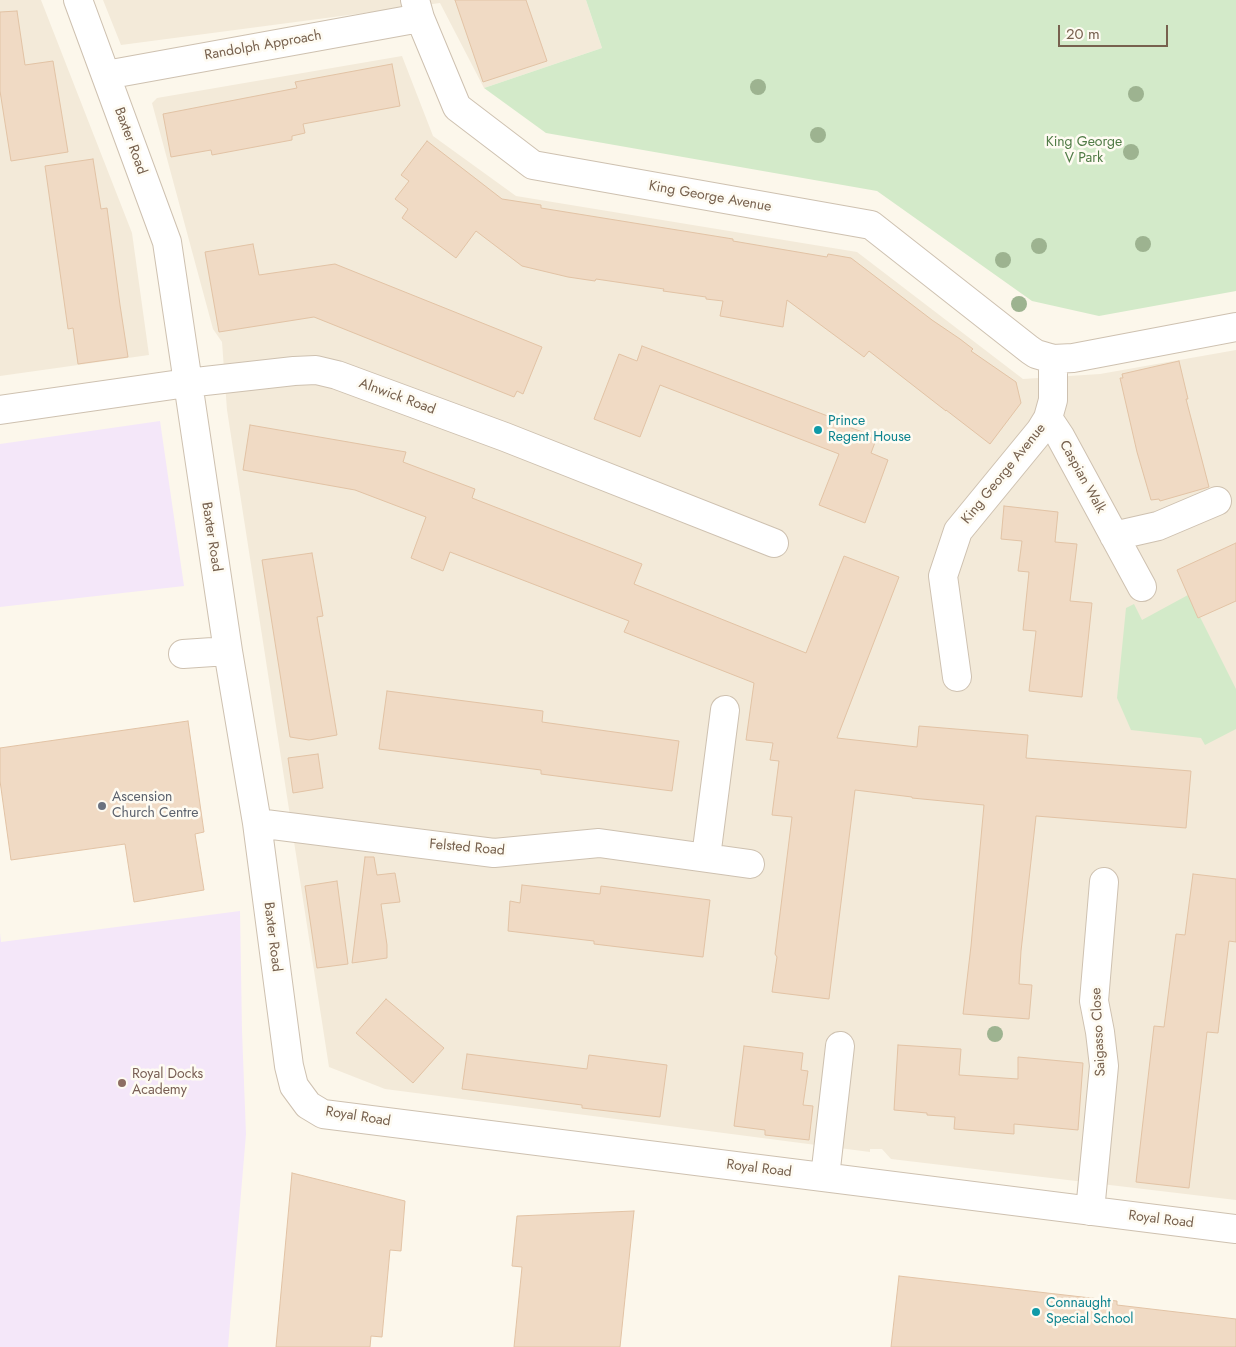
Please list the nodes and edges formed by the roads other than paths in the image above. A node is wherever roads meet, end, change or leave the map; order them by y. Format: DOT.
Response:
graph roads {
  1 [pos="78,0"];
  2 [pos="418,9"];
  3 [pos="106,75"];
  4 [pos="1236,327"];
  5 [pos="1053,359"];
  6 [pos="188,384"];
  7 [pos="0,410"];
  8 [pos="1048,418"];
  9 [pos="1217,501"];
  10 [pos="1114,536"];
  11 [pos="774,543"];
  12 [pos="1142,587"];
  13 [pos="228,651"];
  14 [pos="184,654"];
  15 [pos="957,677"];
  16 [pos="725,710"];
  17 [pos="257,823"];
  18 [pos="706,857"];
  19 [pos="750,864"];
  20 [pos="1104,882"];
  21 [pos="840,1046"];
  22 [pos="294,1086"];
  23 [pos="824,1177"];
  24 [pos="1090,1211"];
  25 [pos="1236,1229"];
  1 -- 3 [label="street, Baxter Road"];
  2 -- 3 [label="street, Randolph Approach"];
  2 -- 5 [label="street, King George Avenue"];
  3 -- 6 [label="street, Baxter Road"];
  4 -- 5 [label="street, King George Avenue"];
  5 -- 8 [label="street, King George Avenue"];
  6 -- 7 [label="street, Alnwick Road"];
  6 -- 11 [label="street, Alnwick Road"];
  6 -- 13 [label="street, Baxter Road"];
  8 -- 10 [label="street, Caspian Walk"];
  8 -- 15 [label="street, King George Avenue"];
  9 -- 10 [label="street"];
  10 -- 12 [label="street, Caspian Walk"];
  13 -- 14 [label="street"];
  13 -- 17 [label="street, Baxter Road"];
  16 -- 18 [label="street"];
  17 -- 18 [label="street, Felsted Road"];
  17 -- 22 [label="street, Baxter Road"];
  18 -- 19 [label="street, Felsted Road"];
  20 -- 24 [label="street, Saigasso Close"];
  21 -- 23 [label="street"];
  22 -- 23 [label="street, Royal Road"];
  23 -- 24 [label="street, Royal Road"];
  24 -- 25 [label="street, Royal Road"];
}
